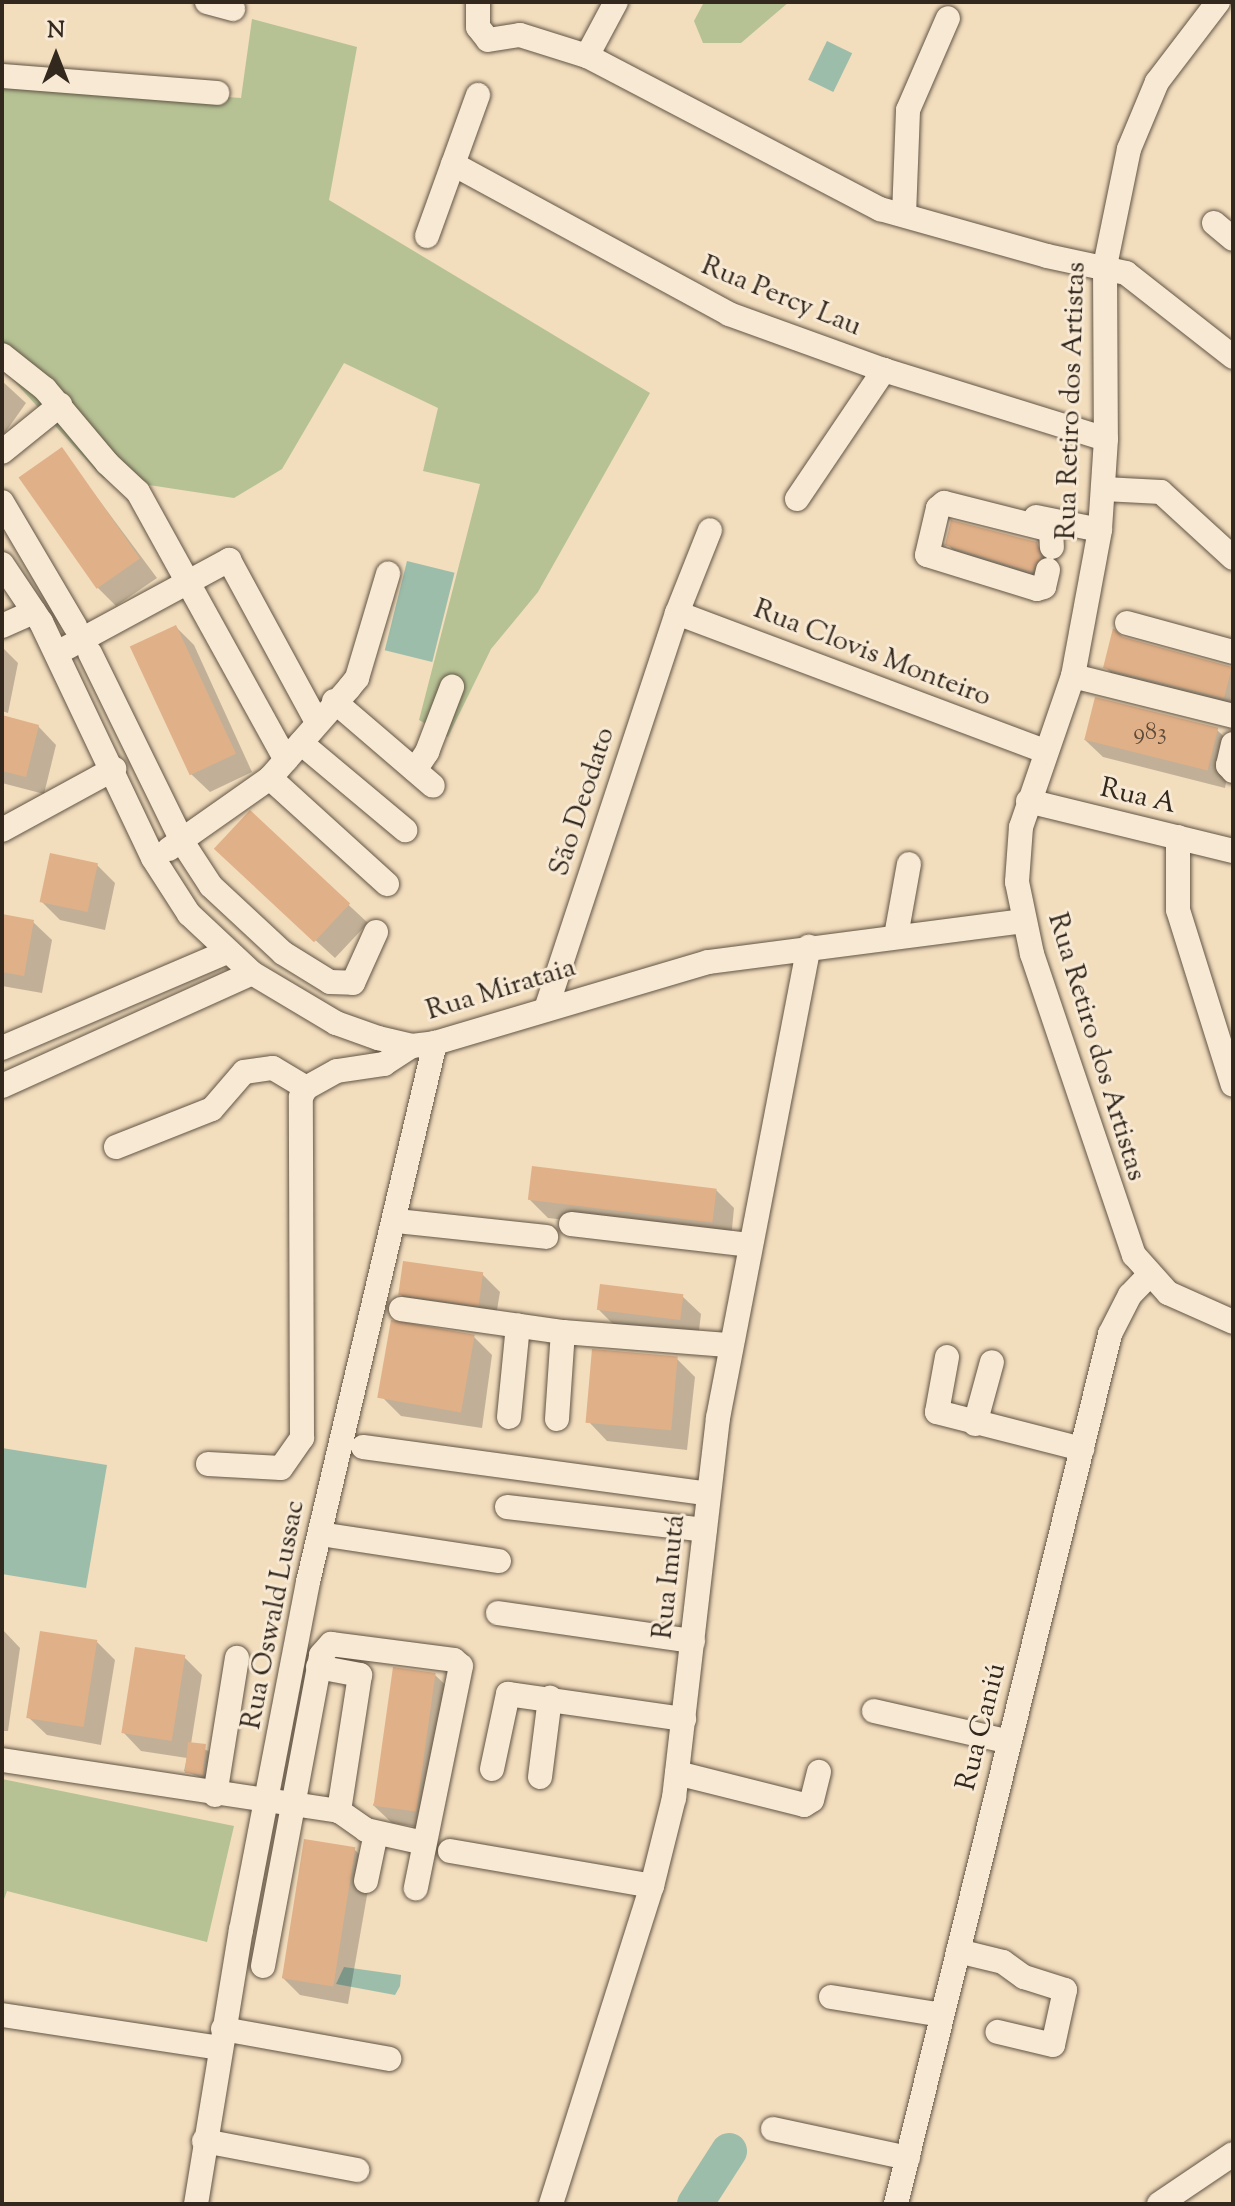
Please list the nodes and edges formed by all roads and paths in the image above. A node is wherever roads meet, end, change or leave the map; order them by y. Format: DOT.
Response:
graph roads {
  1 [pos="207,2"];
  2 [pos="478,2"];
  3 [pos="616,2"];
  4 [pos="1218,2"];
  5 [pos="233,9"];
  6 [pos="948,18"];
  7 [pos="587,56"];
  8 [pos="2,76"];
  9 [pos="217,93"];
  10 [pos="478,95"];
  11 [pos="453,164"];
  12 [pos="904,215"];
  13 [pos="1214,223"];
  14 [pos="427,236"];
  15 [pos="1233,239"];
  16 [pos="1105,266"];
  17 [pos="2,355"];
  18 [pos="1233,357"];
  19 [pos="884,370"];
  20 [pos="60,405"];
  21 [pos="1106,439"];
  22 [pos="2,452"];
  23 [pos="1104,489"];
  24 [pos="797,499"];
  25 [pos="2,502"];
  26 [pos="1013,520"];
  27 [pos="710,530"];
  28 [pos="1100,530"];
  29 [pos="1233,558"];
  30 [pos="2,564"];
  31 [pos="388,574"];
  32 [pos="189,579"];
  33 [pos="34,612"];
  34 [pos="677,613"];
  35 [pos="1127,623"];
  36 [pos="2,626"];
  37 [pos="75,626"];
  38 [pos="1233,652"];
  39 [pos="57,653"];
  40 [pos="90,653"];
  41 [pos="1073,676"];
  42 [pos="452,687"];
  43 [pos="334,701"];
  44 [pos="1233,716"];
  45 [pos="317,722"];
  46 [pos="1233,744"];
  47 [pos="1046,752"];
  48 [pos="286,760"];
  49 [pos="114,769"];
  50 [pos="1233,771"];
  51 [pos="1028,801"];
  52 [pos="2,830"];
  53 [pos="405,830"];
  54 [pos="1178,837"];
  55 [pos="183,843"];
  56 [pos="1233,851"];
  57 [pos="153,858"];
  58 [pos="909,864"];
  59 [pos="387,884"];
  60 [pos="1023,921"];
  61 [pos="376,932"];
  62 [pos="896,936"];
  63 [pos="809,947"];
  64 [pos="225,953"];
  65 [pos="252,973"];
  66 [pos="546,1009"];
  67 [pos="424,1045"];
  68 [pos="2,1048"];
  69 [pos="1233,1085"];
  70 [pos="2,1086"];
  71 [pos="306,1088"];
  72 [pos="116,1147"];
  73 [pos="397,1221"];
  74 [pos="571,1224"];
  75 [pos="546,1237"];
  76 [pos="749,1245"];
  77 [pos="1149,1275"];
  78 [pos="401,1309"];
  79 [pos="1233,1322"];
  80 [pos="518,1325"];
  81 [pos="563,1332"];
  82 [pos="730,1345"];
  83 [pos="947,1357"];
  84 [pos="992,1362"];
  85 [pos="509,1417"];
  86 [pos="557,1419"];
  87 [pos="975,1424"];
  88 [pos="363,1447"];
  89 [pos="1082,1449"];
  90 [pos="295,1454"];
  91 [pos="208,1464"];
  92 [pos="336,1464"];
  93 [pos="709,1494"];
  94 [pos="507,1507"];
  95 [pos="705,1530"];
  96 [pos="320,1534"];
  97 [pos="499,1561"];
  98 [pos="498,1613"];
  99 [pos="693,1641"];
  100 [pos="237,1658"];
  101 [pos="318,1667"];
  102 [pos="550,1698"];
  103 [pos="874,1711"];
  104 [pos="684,1719"];
  105 [pos="1010,1742"];
  106 [pos="2,1760"];
  107 [pos="286,1769"];
  108 [pos="492,1769"];
  109 [pos="819,1772"];
  110 [pos="677,1773"];
  111 [pos="540,1777"];
  112 [pos="215,1795"];
  113 [pos="280,1804"];
  114 [pos="339,1811"];
  115 [pos="376,1833"];
  116 [pos="424,1843"];
  117 [pos="450,1851"];
  118 [pos="366,1881"];
  119 [pos="652,1886"];
  120 [pos="416,1888"];
  121 [pos="958,1951"];
  122 [pos="263,1966"];
  123 [pos="831,1997"];
  124 [pos="2,2015"];
  125 [pos="942,2015"];
  126 [pos="998,2032"];
  127 [pos="222,2038"];
  128 [pos="389,2059"];
  129 [pos="773,2129"];
  130 [pos="204,2141"];
  131 [pos="1233,2154"];
  132 [pos="908,2158"];
  133 [pos="357,2170"];
  134 [pos="196,2204"];
  135 [pos="551,2204"];
  136 [pos="896,2204"];
  137 [pos="1159,2204"];
  1 -- 5 [label="street"];
  2 -- 7 [label="street"];
  3 -- 7 [label="street"];
  4 -- 16 [label="street, Rua Retiro dos Artistas"];
  6 -- 12 [label="street"];
  7 -- 12 [label="street"];
  8 -- 9 [label="street"];
  10 -- 11 [label="street"];
  11 -- 14 [label="street"];
  11 -- 19 [label="street, Rua Percy Lau"];
  12 -- 16 [label="street"];
  13 -- 15 [label="street"];
  16 -- 18 [label="street"];
  16 -- 21 [label="street, Rua Retiro dos Artistas"];
  17 -- 20 [label="street"];
  19 -- 21 [label="street, Rua Percy Lau"];
  19 -- 24 [label="street"];
  20 -- 22 [label="street"];
  20 -- 32 [label="street"];
  21 -- 23 [label="street, Rua Retiro dos Artistas"];
  23 -- 28 [label="street, Rua Retiro dos Artistas"];
  23 -- 29 [label="street"];
  25 -- 37 [label="street"];
  26 -- 26 [label="street"];
  26 -- 28 [label="street"];
  27 -- 34 [label="street, São Deodato"];
  28 -- 41 [label="street, Rua Retiro dos Artistas"];
  30 -- 33 [label="street, Rua Mirataia"];
  31 -- 43 [label="street"];
  32 -- 39 [label="street"];
  32 -- 45 [label="street"];
  32 -- 48 [label="street"];
  33 -- 36 [label="street"];
  33 -- 39 [label="street, Rua Mirataia"];
  34 -- 47 [label="street, Rua Clovis Monteiro"];
  34 -- 66 [label="street, São Deodato"];
  35 -- 38 [label="street"];
  39 -- 49 [label="street, Rua Mirataia"];
  40 -- 55 [label="street"];
  41 -- 44 [label="street"];
  41 -- 47 [label="street, Rua Retiro dos Artistas"];
  42 -- 43 [label="street"];
  43 -- 45 [label="street"];
  45 -- 48 [label="street"];
  46 -- 50 [label="street"];
  47 -- 51 [label="street, Rua Retiro dos Artistas"];
  48 -- 53 [label="street"];
  48 -- 55 [label="street"];
  48 -- 59 [label="street"];
  49 -- 52 [label="street"];
  49 -- 57 [label="street, Rua Mirataia"];
  51 -- 54 [label="street, Rua A"];
  51 -- 60 [label="street, Rua Retiro dos Artistas"];
  54 -- 56 [label="street, Rua A"];
  54 -- 69 [label="street"];
  55 -- 57 [label="street"];
  55 -- 61 [label="street"];
  57 -- 64 [label="street, Rua Mirataia"];
  58 -- 62 [label="street"];
  60 -- 62 [label="street, Rua Mirataia"];
  60 -- 77 [label="street, Rua Retiro dos Artistas"];
  62 -- 63 [label="street, Rua Mirataia"];
  63 -- 66 [label="street, Rua Mirataia"];
  63 -- 76 [label="street, Rua Imutá"];
  64 -- 65 [label="street, Rua Mirataia"];
  64 -- 68 [label="street"];
  65 -- 67 [label="street, Rua Mirataia"];
  65 -- 70 [label="street"];
  66 -- 67 [label="street, Rua Mirataia"];
  67 -- 71 [label="street"];
  67 -- 73 [label="street, Rua Oswald Lussac"];
  71 -- 72 [label="street"];
  71 -- 90 [label="street"];
  73 -- 75 [label="street"];
  73 -- 92 [label="street, Rua Oswald Lussac"];
  74 -- 76 [label="street"];
  76 -- 82 [label="street, Rua Imutá"];
  77 -- 79 [label="street, Rua Retiro dos Artistas"];
  77 -- 89 [label="street, Rua Caniú"];
  78 -- 80 [label="street"];
  80 -- 81 [label="street"];
  80 -- 85 [label="street"];
  81 -- 82 [label="street"];
  81 -- 86 [label="street"];
  82 -- 93 [label="street, Rua Imutá"];
  83 -- 87 [label="street"];
  84 -- 87 [label="street"];
  87 -- 89 [label="street"];
  88 -- 93 [label="street"];
  89 -- 105 [label="street, Rua Caniú"];
  90 -- 91 [label="street"];
  90 -- 92 [label="street"];
  92 -- 96 [label="street, Rua Oswald Lussac"];
  93 -- 95 [label="street, Rua Imutá"];
  94 -- 95 [label="street"];
  95 -- 99 [label="street, Rua Imutá"];
  96 -- 97 [label="street"];
  96 -- 107 [label="street, Rua Oswald Lussac"];
  98 -- 99 [label="street"];
  99 -- 104 [label="street, Rua Imutá"];
  100 -- 112 [label="street"];
  101 -- 107 [label="street"];
  101 -- 114 [label="street"];
  101 -- 116 [label="street"];
  102 -- 104 [label="street"];
  102 -- 108 [label="street"];
  102 -- 111 [label="street"];
  103 -- 105 [label="street"];
  104 -- 110 [label="street, Rua Imutá"];
  105 -- 121 [label="street, Rua Caniú"];
  106 -- 112 [label="street"];
  107 -- 113 [label="street, Rua Oswald Lussac"];
  109 -- 110 [label="street"];
  110 -- 119 [label="street, Rua Imutá"];
  112 -- 113 [label="street"];
  113 -- 114 [label="street"];
  113 -- 122 [label="street"];
  113 -- 127 [label="street, Rua Oswald Lussac"];
  114 -- 115 [label="street"];
  115 -- 116 [label="street"];
  115 -- 118 [label="street"];
  116 -- 120 [label="street"];
  117 -- 119 [label="street"];
  119 -- 135 [label="street, Rua Imutá"];
  121 -- 125 [label="street, Rua Caniú"];
  121 -- 126 [label="street"];
  123 -- 125 [label="street"];
  124 -- 127 [label="street"];
  125 -- 132 [label="street, Rua Caniú"];
  127 -- 128 [label="street"];
  127 -- 130 [label="street, Rua Oswald Lussac"];
  129 -- 132 [label="street"];
  130 -- 133 [label="street"];
  130 -- 134 [label="street, Rua Oswald Lussac"];
  131 -- 137 [label="street"];
  132 -- 136 [label="street, Rua Caniú"];
}
